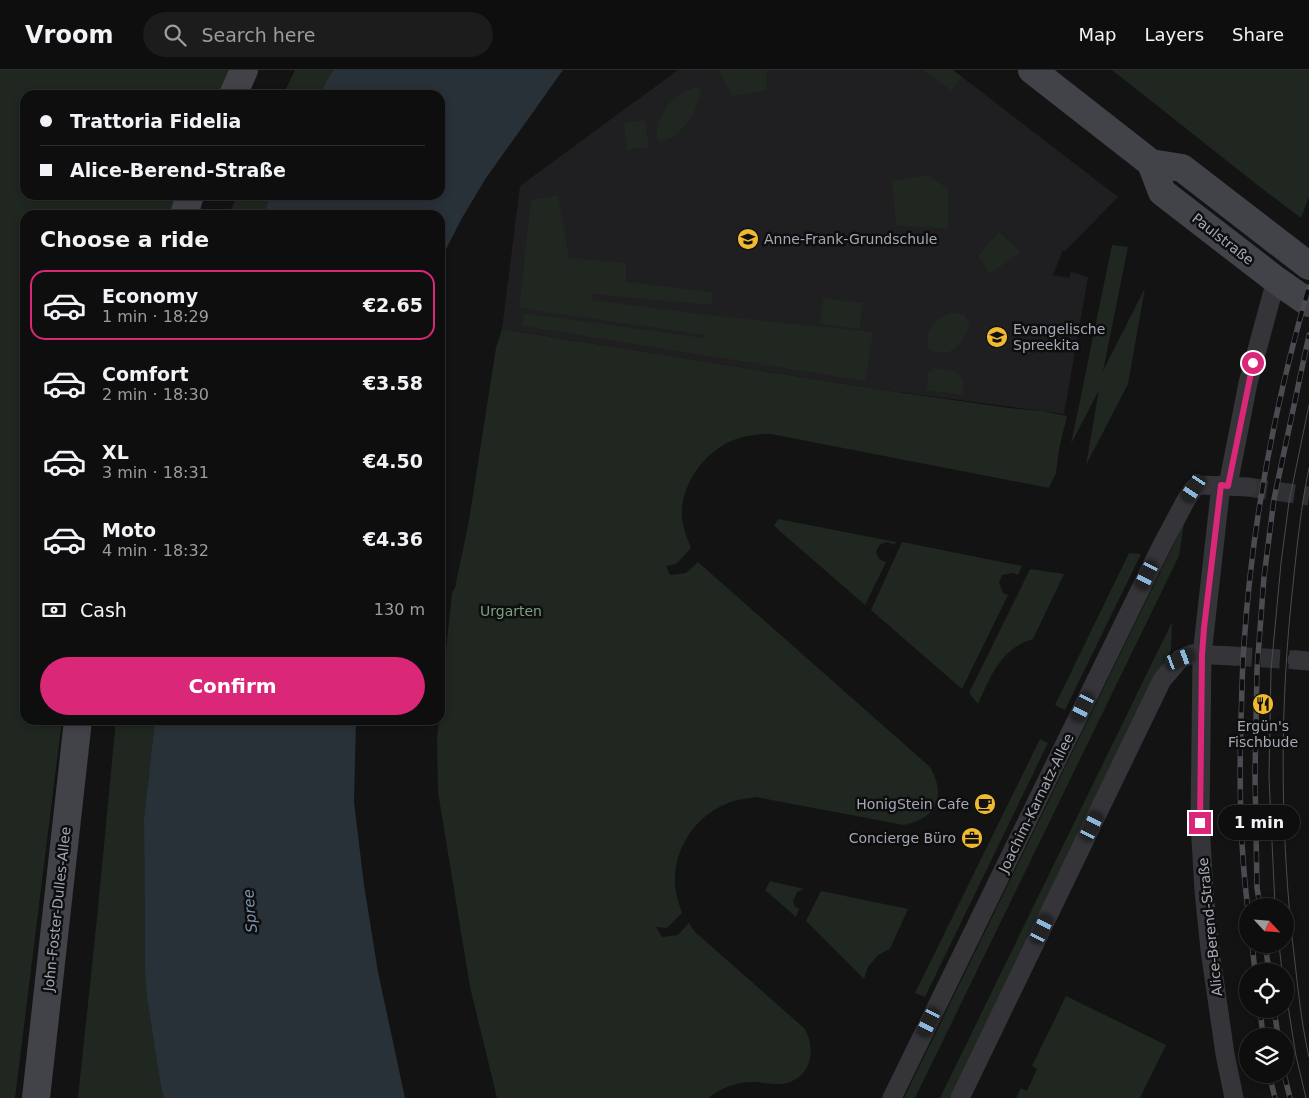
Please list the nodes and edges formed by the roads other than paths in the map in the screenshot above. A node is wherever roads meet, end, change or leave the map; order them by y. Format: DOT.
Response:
graph roads {
  1 [pos="244,70"];
  2 [pos="1032,70"];
  3 [pos="236,90"];
  4 [pos="1151,163"];
  5 [pos="1309,266"];
  6 [pos="1276,280"];
  7 [pos="1309,303"];
  8 [pos="1225,485"];
  9 [pos="1248,487"];
  10 [pos="1202,655"];
  11 [pos="1233,656"];
  12 [pos="77,725"];
  13 [pos="36,1098"];
  14 [pos="892,1098"];
  15 [pos="960,1098"];
  16 [pos="1234,1098"];
  1 -- 3 [label="street"];
  2 -- 4 [label="street"];
  4 -- 5 [label="street"];
  4 -- 6 [label="street, Paulstraße"];
  6 -- 7 [label="street, Paulstraße"];
  6 -- 8 [label="street"];
  8 -- 9 [label="street, Joachim-Karnatz-Allee"];
  8 -- 10 [label="street, Alice-Berend-Straße"];
  8 -- 14 [label="street, Joachim-Karnatz-Allee"];
  10 -- 11 [label="street"];
  10 -- 15 [label="street"];
  10 -- 16 [label="street, Alice-Berend-Straße"];
  12 -- 13 [label="street, John-Foster-Dulles-Allee"];
}
